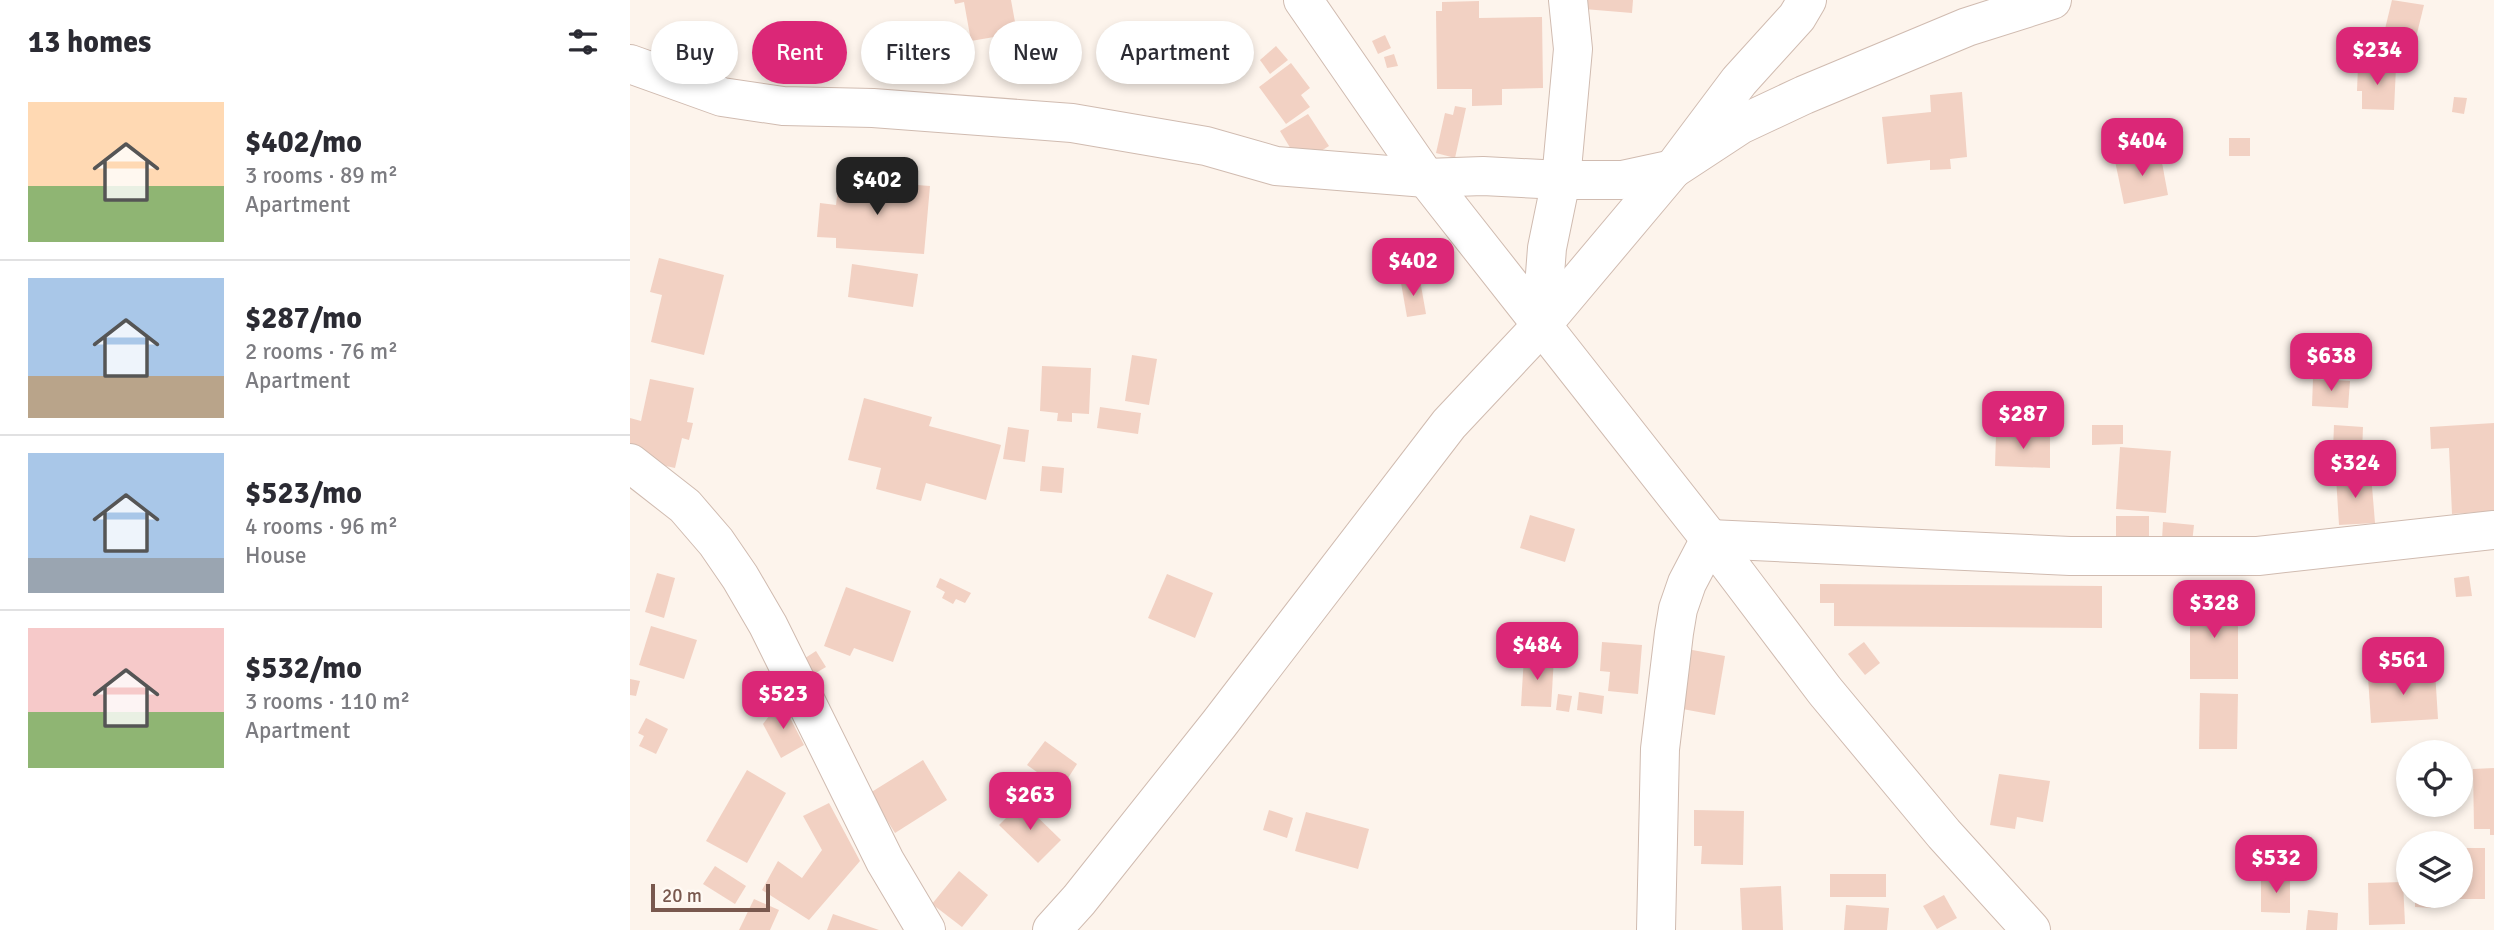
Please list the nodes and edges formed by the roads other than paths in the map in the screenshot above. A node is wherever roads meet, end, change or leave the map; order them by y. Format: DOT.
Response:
graph roads {
  1 [pos="1303,0"];
  2 [pos="1568,0"];
  3 [pos="1807,0"];
  4 [pos="2052,0"];
  5 [pos="630,64"];
  6 [pos="1672,169"];
  7 [pos="1426,178"];
  8 [pos="1561,180"];
  9 [pos="1541,326"];
  10 [pos="630,463"];
  11 [pos="2494,530"];
  12 [pos="1710,539"];
  13 [pos="926,930"];
  14 [pos="1052,930"];
  15 [pos="1656,930"];
  16 [pos="2031,930"];
  1 -- 7 [label="street"];
  2 -- 8 [label="street"];
  3 -- 6 [label="street"];
  4 -- 6 [label="street"];
  5 -- 7 [label="street"];
  6 -- 8 [label="street"];
  6 -- 9 [label="street"];
  7 -- 8 [label="street"];
  7 -- 9 [label="street"];
  8 -- 9 [label="street"];
  9 -- 12 [label="street"];
  9 -- 14 [label="street"];
  10 -- 13 [label="street"];
  11 -- 12 [label="street"];
  12 -- 15 [label="street"];
  12 -- 16 [label="street"];
}
